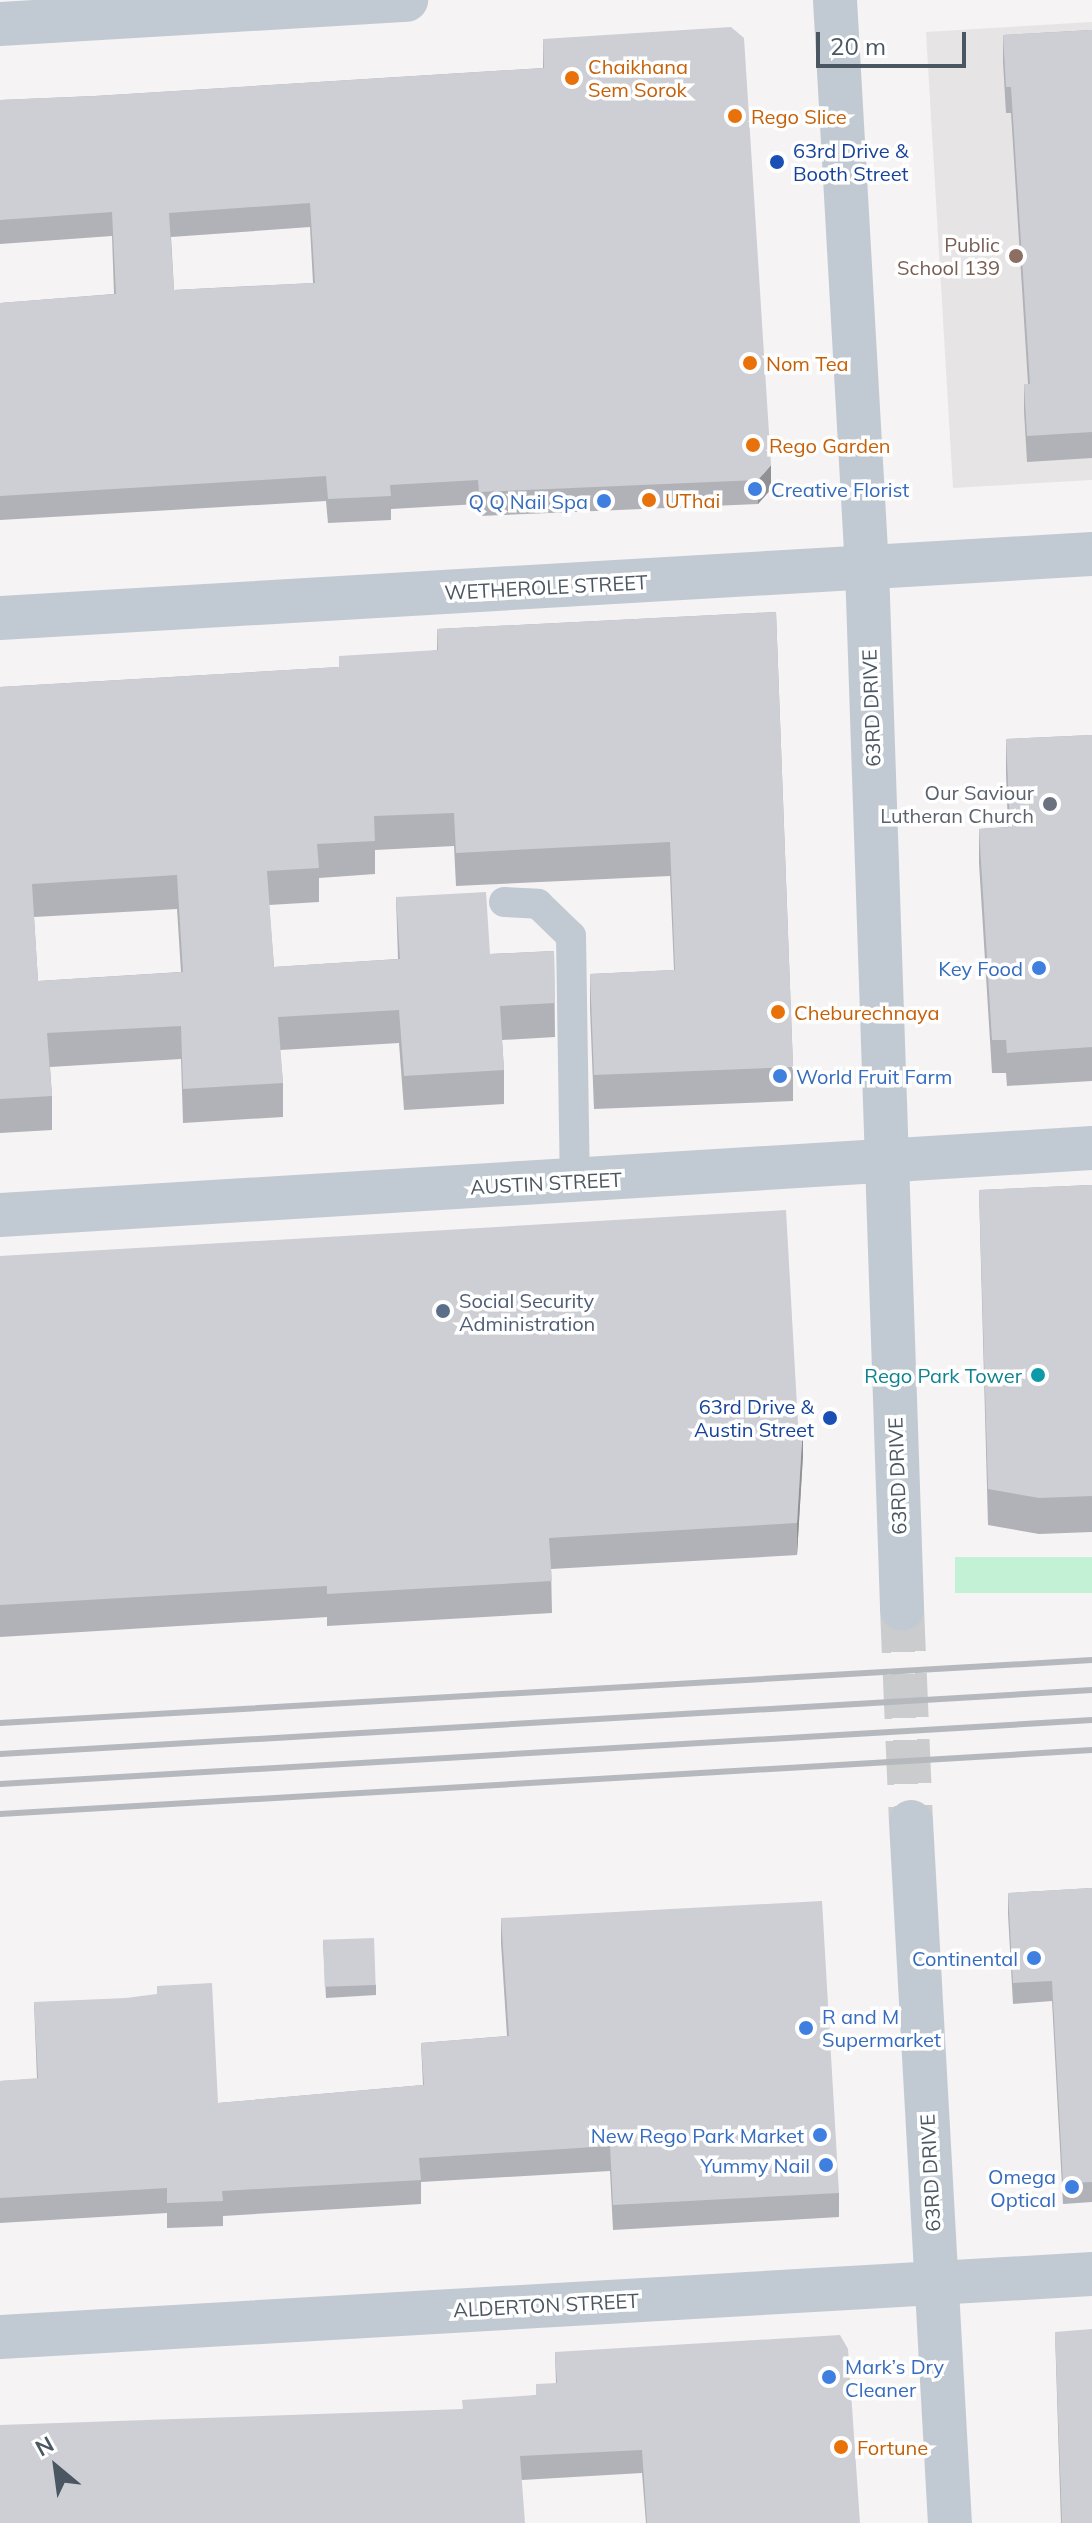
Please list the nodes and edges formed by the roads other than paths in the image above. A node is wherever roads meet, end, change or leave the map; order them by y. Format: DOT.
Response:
graph roads {
  1 [pos="406,0"];
  2 [pos="835,0"];
  3 [pos="0,24"];
  4 [pos="1092,554"];
  5 [pos="867,568"];
  6 [pos="0,618"];
  7 [pos="504,902"];
  8 [pos="1092,1148"];
  9 [pos="885,1163"];
  10 [pos="575,1181"];
  11 [pos="0,1215"];
  12 [pos="902,1608"];
  13 [pos="911,1822"];
  14 [pos="1092,2274"];
  15 [pos="936,2283"];
  16 [pos="0,2337"];
  17 [pos="950,2523"];
  1 -- 3 [label="street"];
  2 -- 5 [label="street, 63RD DRIVE"];
  4 -- 5 [label="street, WETHEROLE STREET"];
  5 -- 6 [label="street, WETHEROLE STREET"];
  5 -- 9 [label="street, 63RD DRIVE"];
  7 -- 10 [label="lane"];
  8 -- 9 [label="street, AUSTIN STREET"];
  9 -- 10 [label="street, AUSTIN STREET"];
  9 -- 12 [label="street, 63RD DRIVE"];
  10 -- 11 [label="street, AUSTIN STREET"];
  13 -- 15 [label="street, 63RD DRIVE"];
  14 -- 15 [label="street, ALDERTON STREET"];
  15 -- 16 [label="street, ALDERTON STREET"];
  15 -- 17 [label="street, 63RD DRIVE"];
}
